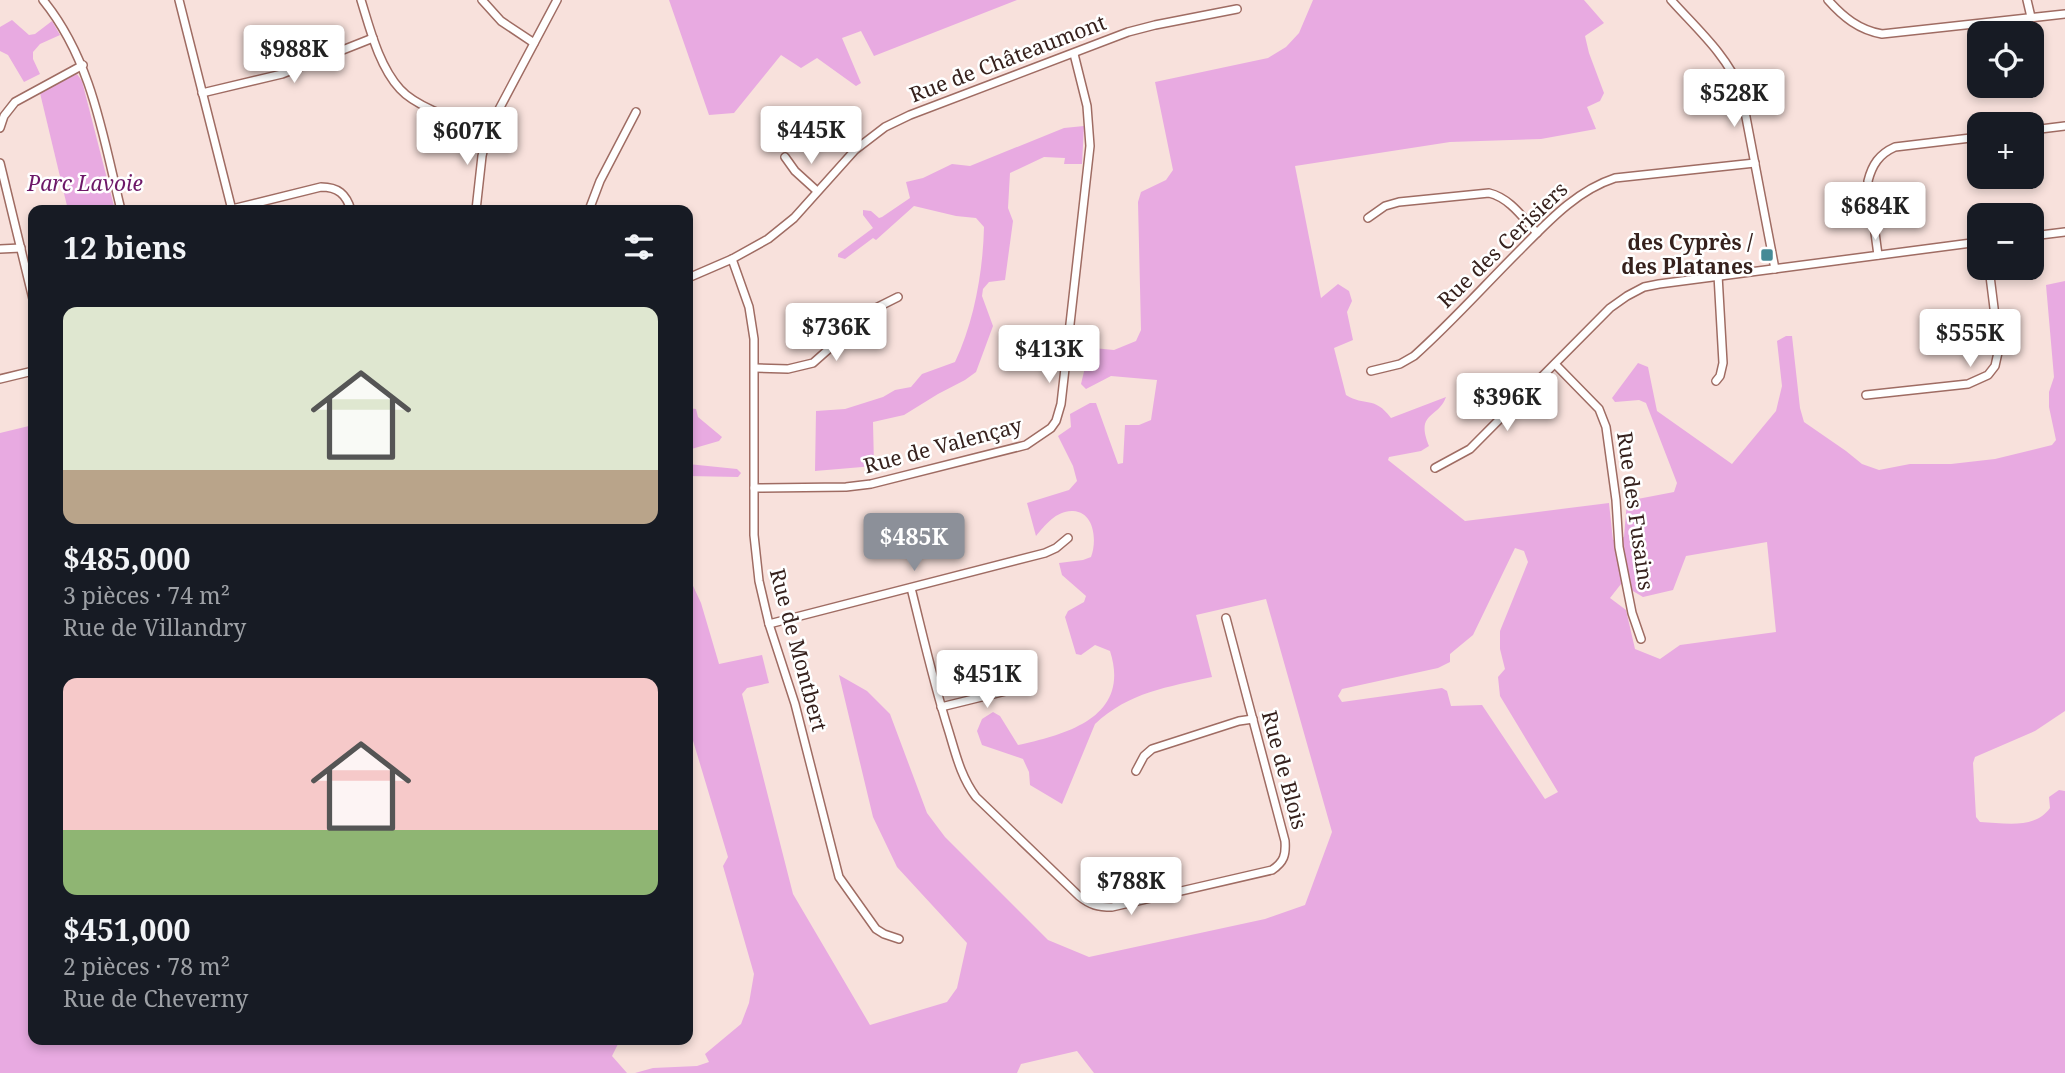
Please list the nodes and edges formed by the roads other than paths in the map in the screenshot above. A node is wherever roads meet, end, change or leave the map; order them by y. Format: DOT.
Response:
graph roads {
  1 [pos="44,0"];
  2 [pos="179,0"];
  3 [pos="361,0"];
  4 [pos="482,0"];
  5 [pos="557,0"];
  6 [pos="1671,0"];
  7 [pos="1828,0"];
  8 [pos="2026,0"];
  9 [pos="1237,9"];
  10 [pos="2065,13"];
  11 [pos="2031,18"];
  12 [pos="373,38"];
  13 [pos="534,43"];
  14 [pos="1074,54"];
  15 [pos="83,65"];
  16 [pos="202,93"];
  17 [pos="636,112"];
  18 [pos="2065,126"];
  19 [pos="0,128"];
  20 [pos="2044,129"];
  21 [pos="488,130"];
  22 [pos="1967,139"];
  23 [pos="785,157"];
  24 [pos="0,163"];
  25 [pos="1755,163"];
  26 [pos="817,191"];
  27 [pos="120,205"];
  28 [pos="231,205"];
  29 [pos="250,205"];
  30 [pos="348,205"];
  31 [pos="477,205"];
  32 [pos="591,205"];
  33 [pos="1368,218"];
  34 [pos="2065,232"];
  35 [pos="1537,233"];
  36 [pos="2044,235"];
  37 [pos="1967,244"];
  38 [pos="21,248"];
  39 [pos="0,249"];
  40 [pos="1878,255"];
  41 [pos="732,259"];
  42 [pos="1775,269"];
  43 [pos="1718,275"];
  44 [pos="693,276"];
  45 [pos="28,278"];
  46 [pos="1990,280"];
  47 [pos="898,297"];
  48 [pos="1555,364"];
  49 [pos="755,368"];
  50 [pos="1371,371"];
  51 [pos="28,372"];
  52 [pos="0,379"];
  53 [pos="1716,382"];
  54 [pos="1866,395"];
  55 [pos="1435,468"];
  56 [pos="754,488"];
  57 [pos="1068,538"];
  58 [pos="911,589"];
  59 [pos="1226,618"];
  60 [pos="769,624"];
  61 [pos="1641,639"];
  62 [pos="1022,684"];
  63 [pos="941,707"];
  64 [pos="1253,719"];
  65 [pos="1136,771"];
  66 [pos="899,939"];
  1 -- 15 [label="street"];
  2 -- 16 [label="street"];
  3 -- 12 [label="street"];
  4 -- 13 [label="street"];
  5 -- 13 [label="street"];
  6 -- 25 [label="street"];
  7 -- 11 [label="street"];
  8 -- 11 [label="street"];
  9 -- 14 [label="street, Rue de Châteaumont"];
  10 -- 11 [label="street"];
  12 -- 16 [label="street"];
  12 -- 21 [label="street"];
  13 -- 21 [label="street"];
  14 -- 26 [label="street, Rue de Châteaumont"];
  14 -- 56 [label="street, Rue de Valençay"];
  15 -- 19 [label="street"];
  15 -- 27 [label="street"];
  16 -- 28 [label="street"];
  17 -- 32 [label="street"];
  18 -- 20 [label="street"];
  21 -- 31 [label="street"];
  22 -- 40 [label="street"];
  23 -- 26 [label="street"];
  24 -- 38 [label="street"];
  25 -- 35 [label="street, Rue des Cerisiers"];
  25 -- 42 [label="street"];
  26 -- 41 [label="street, Rue de Châteaumont"];
  29 -- 30 [label="street"];
  33 -- 35 [label="street"];
  34 -- 36 [label="street"];
  35 -- 50 [label="street, Rue des Cerisiers"];
  37 -- 40 [label="street"];
  38 -- 39 [label="street"];
  38 -- 45 [label="street"];
  40 -- 42 [label="street"];
  41 -- 44 [label="street, Rue de Châteaumont"];
  41 -- 49 [label="street, Rue de Montbert"];
  42 -- 43 [label="street"];
  43 -- 48 [label="street"];
  43 -- 53 [label="street"];
  46 -- 54 [label="street"];
  47 -- 49 [label="street"];
  48 -- 55 [label="street"];
  48 -- 61 [label="street, Rue des Fusains"];
  49 -- 56 [label="street, Rue de Montbert"];
  51 -- 52 [label="street"];
  56 -- 60 [label="street, Rue de Montbert"];
  57 -- 58 [label="street"];
  58 -- 60 [label="street"];
  58 -- 63 [label="street, Rue de Blois"];
  59 -- 64 [label="street, Rue de Blois"];
  60 -- 66 [label="street, Rue de Montbert"];
  62 -- 63 [label="street"];
  63 -- 64 [label="street, Rue de Blois"];
  64 -- 65 [label="street"];
}
